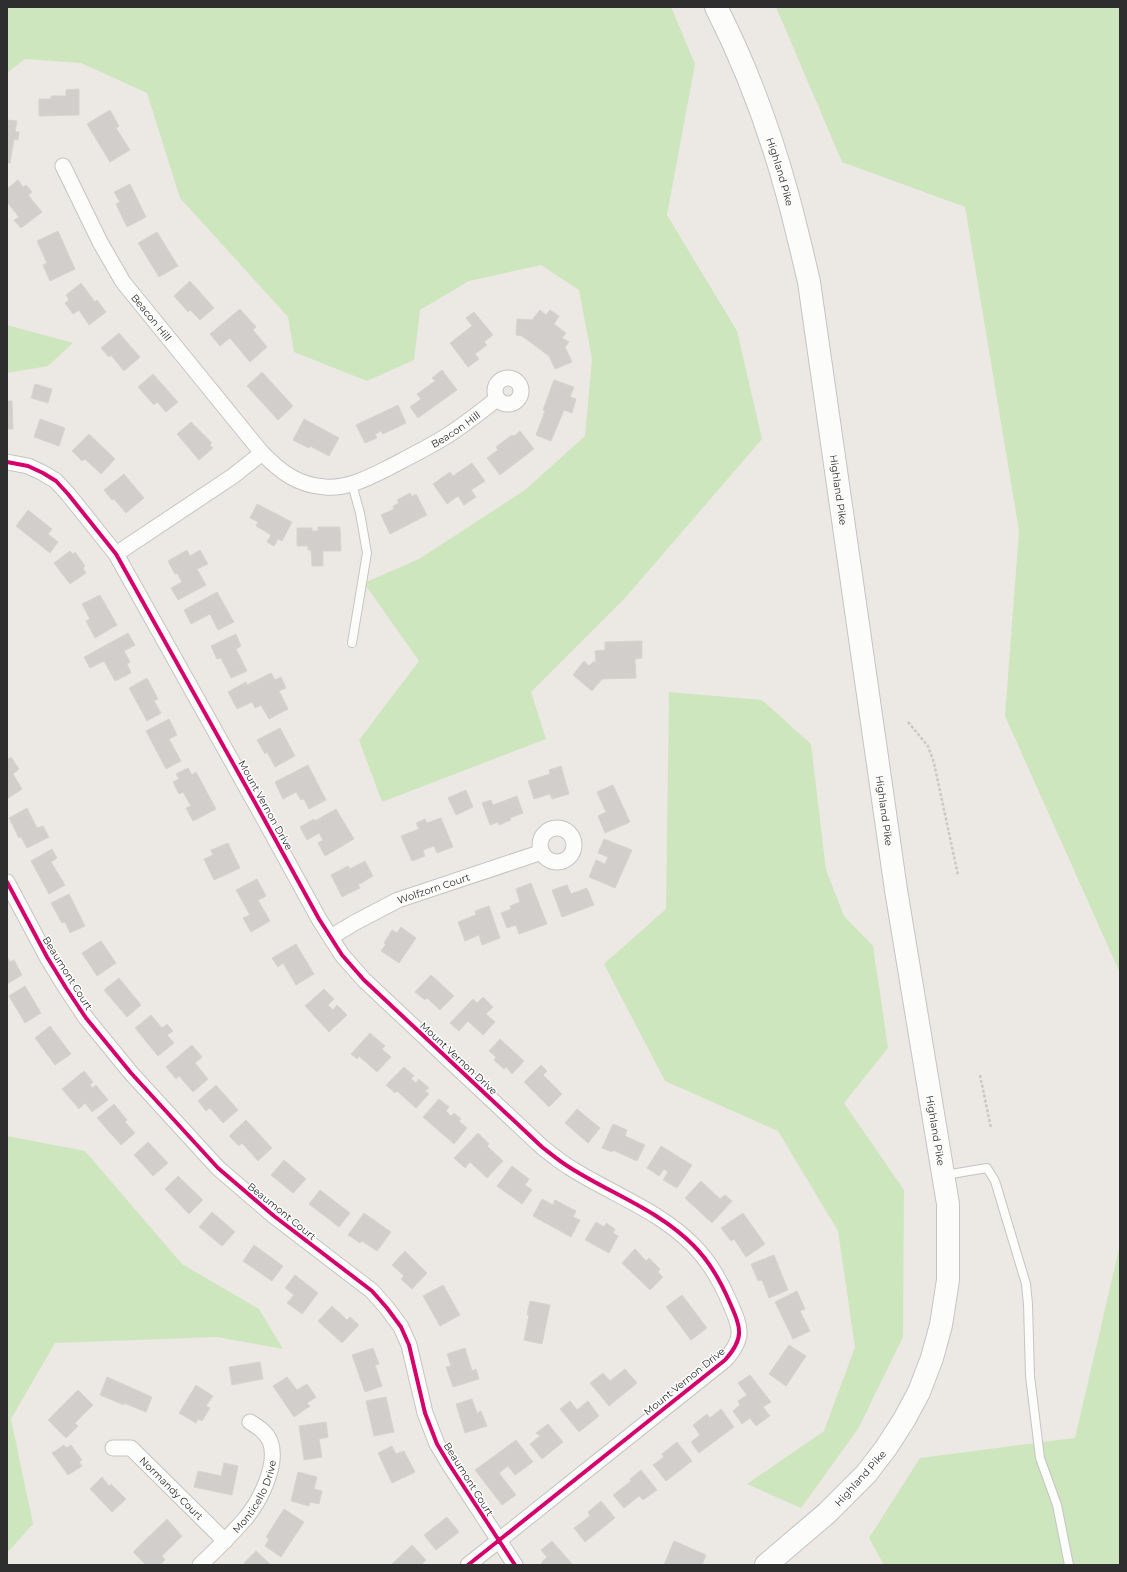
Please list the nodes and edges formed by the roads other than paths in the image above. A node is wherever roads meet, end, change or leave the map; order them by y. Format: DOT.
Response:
graph roads {
  1 [pos="716,7"];
  2 [pos="63,166"];
  3 [pos="497,399"];
  4 [pos="262,453"];
  5 [pos="7,462"];
  6 [pos="352,484"];
  7 [pos="116,554"];
  8 [pos="352,643"];
  9 [pos="542,852"];
  10 [pos="7,882"];
  11 [pos="331,937"];
  12 [pos="944,1176"];
  13 [pos="250,1422"];
  14 [pos="113,1448"];
  15 [pos="499,1540"];
  16 [pos="225,1541"];
  17 [pos="200,1565"];
  18 [pos="468,1565"];
  19 [pos="515,1565"];
  20 [pos="766,1565"];
  21 [pos="1069,1565"];
  1 -- 12 [label="main road, Highland Pike"];
  2 -- 4 [label="street, Beacon Hill"];
  3 -- 6 [label="street, Beacon Hill"];
  4 -- 6 [label="street, Beacon Hill"];
  4 -- 7 [label="street"];
  5 -- 7 [label="street, Mount Vernon Drive"];
  6 -- 8 [label="lane"];
  7 -- 11 [label="street, Mount Vernon Drive"];
  9 -- 11 [label="street, Wolfzorn Court"];
  10 -- 15 [label="street, Beaumont Court"];
  11 -- 15 [label="street, Mount Vernon Drive"];
  12 -- 20 [label="main road, Highland Pike"];
  12 -- 21 [label="lane"];
  13 -- 16 [label="street, Monticello Drive"];
  14 -- 16 [label="street, Normandy Court"];
  15 -- 18 [label="street, Mount Vernon Drive"];
  15 -- 19 [label="street, Beaumont Court"];
  16 -- 17 [label="street, Monticello Drive"];
}
